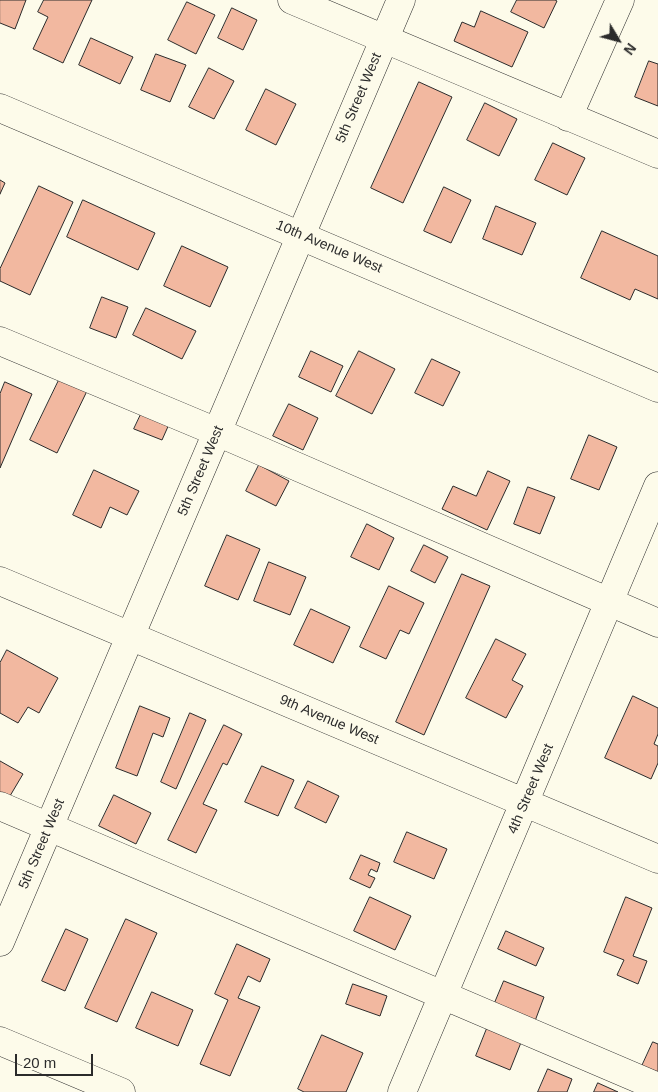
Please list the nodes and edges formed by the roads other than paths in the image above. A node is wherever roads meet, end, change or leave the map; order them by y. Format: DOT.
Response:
graph roads {
  1 [pos="292,0"];
  2 [pos="401,0"];
  3 [pos="620,0"];
  4 [pos="384,40"];
  5 [pos="0,108"];
  6 [pos="568,117"];
  7 [pos="658,154"];
  8 [pos="301,235"];
  9 [pos="0,341"];
  10 [pos="658,388"];
  11 [pos="217,432"];
  12 [pos="658,486"];
  13 [pos="0,582"];
  14 [pos="609,602"];
  15 [pos="658,623"];
  16 [pos="130,636"];
  17 [pos="525,804"];
  18 [pos="0,806"];
  19 [pos="49,827"];
  20 [pos="658,859"];
  21 [pos="0,942"];
  22 [pos="444,995"];
  23 [pos="0,1041"];
  24 [pos="658,1087"];
  25 [pos="120,1092"];
  26 [pos="402,1092"];
  1 -- 4 [label="street"];
  2 -- 4 [label="street, 5th Street West"];
  3 -- 6 [label="street"];
  4 -- 6 [label="street"];
  4 -- 8 [label="street, 5th Street West"];
  5 -- 8 [label="street, 10th Avenue West"];
  6 -- 7 [label="street"];
  8 -- 10 [label="street, 10th Avenue West"];
  8 -- 11 [label="street, 5th Street West"];
  9 -- 11 [label="street"];
  11 -- 14 [label="street"];
  11 -- 16 [label="street, 5th Street West"];
  12 -- 14 [label="street, 4th Street West"];
  13 -- 16 [label="street, 9th Avenue West"];
  14 -- 15 [label="street"];
  14 -- 17 [label="street, 4th Street West"];
  16 -- 17 [label="street, 9th Avenue West"];
  16 -- 19 [label="street, 5th Street West"];
  17 -- 20 [label="street, 9th Avenue West"];
  17 -- 22 [label="street, 4th Street West"];
  18 -- 19 [label="street"];
  19 -- 21 [label="street, 5th Street West"];
  19 -- 22 [label="street"];
  22 -- 24 [label="street"];
  22 -- 26 [label="street, 4th Street West"];
  23 -- 25 [label="street"];
}
